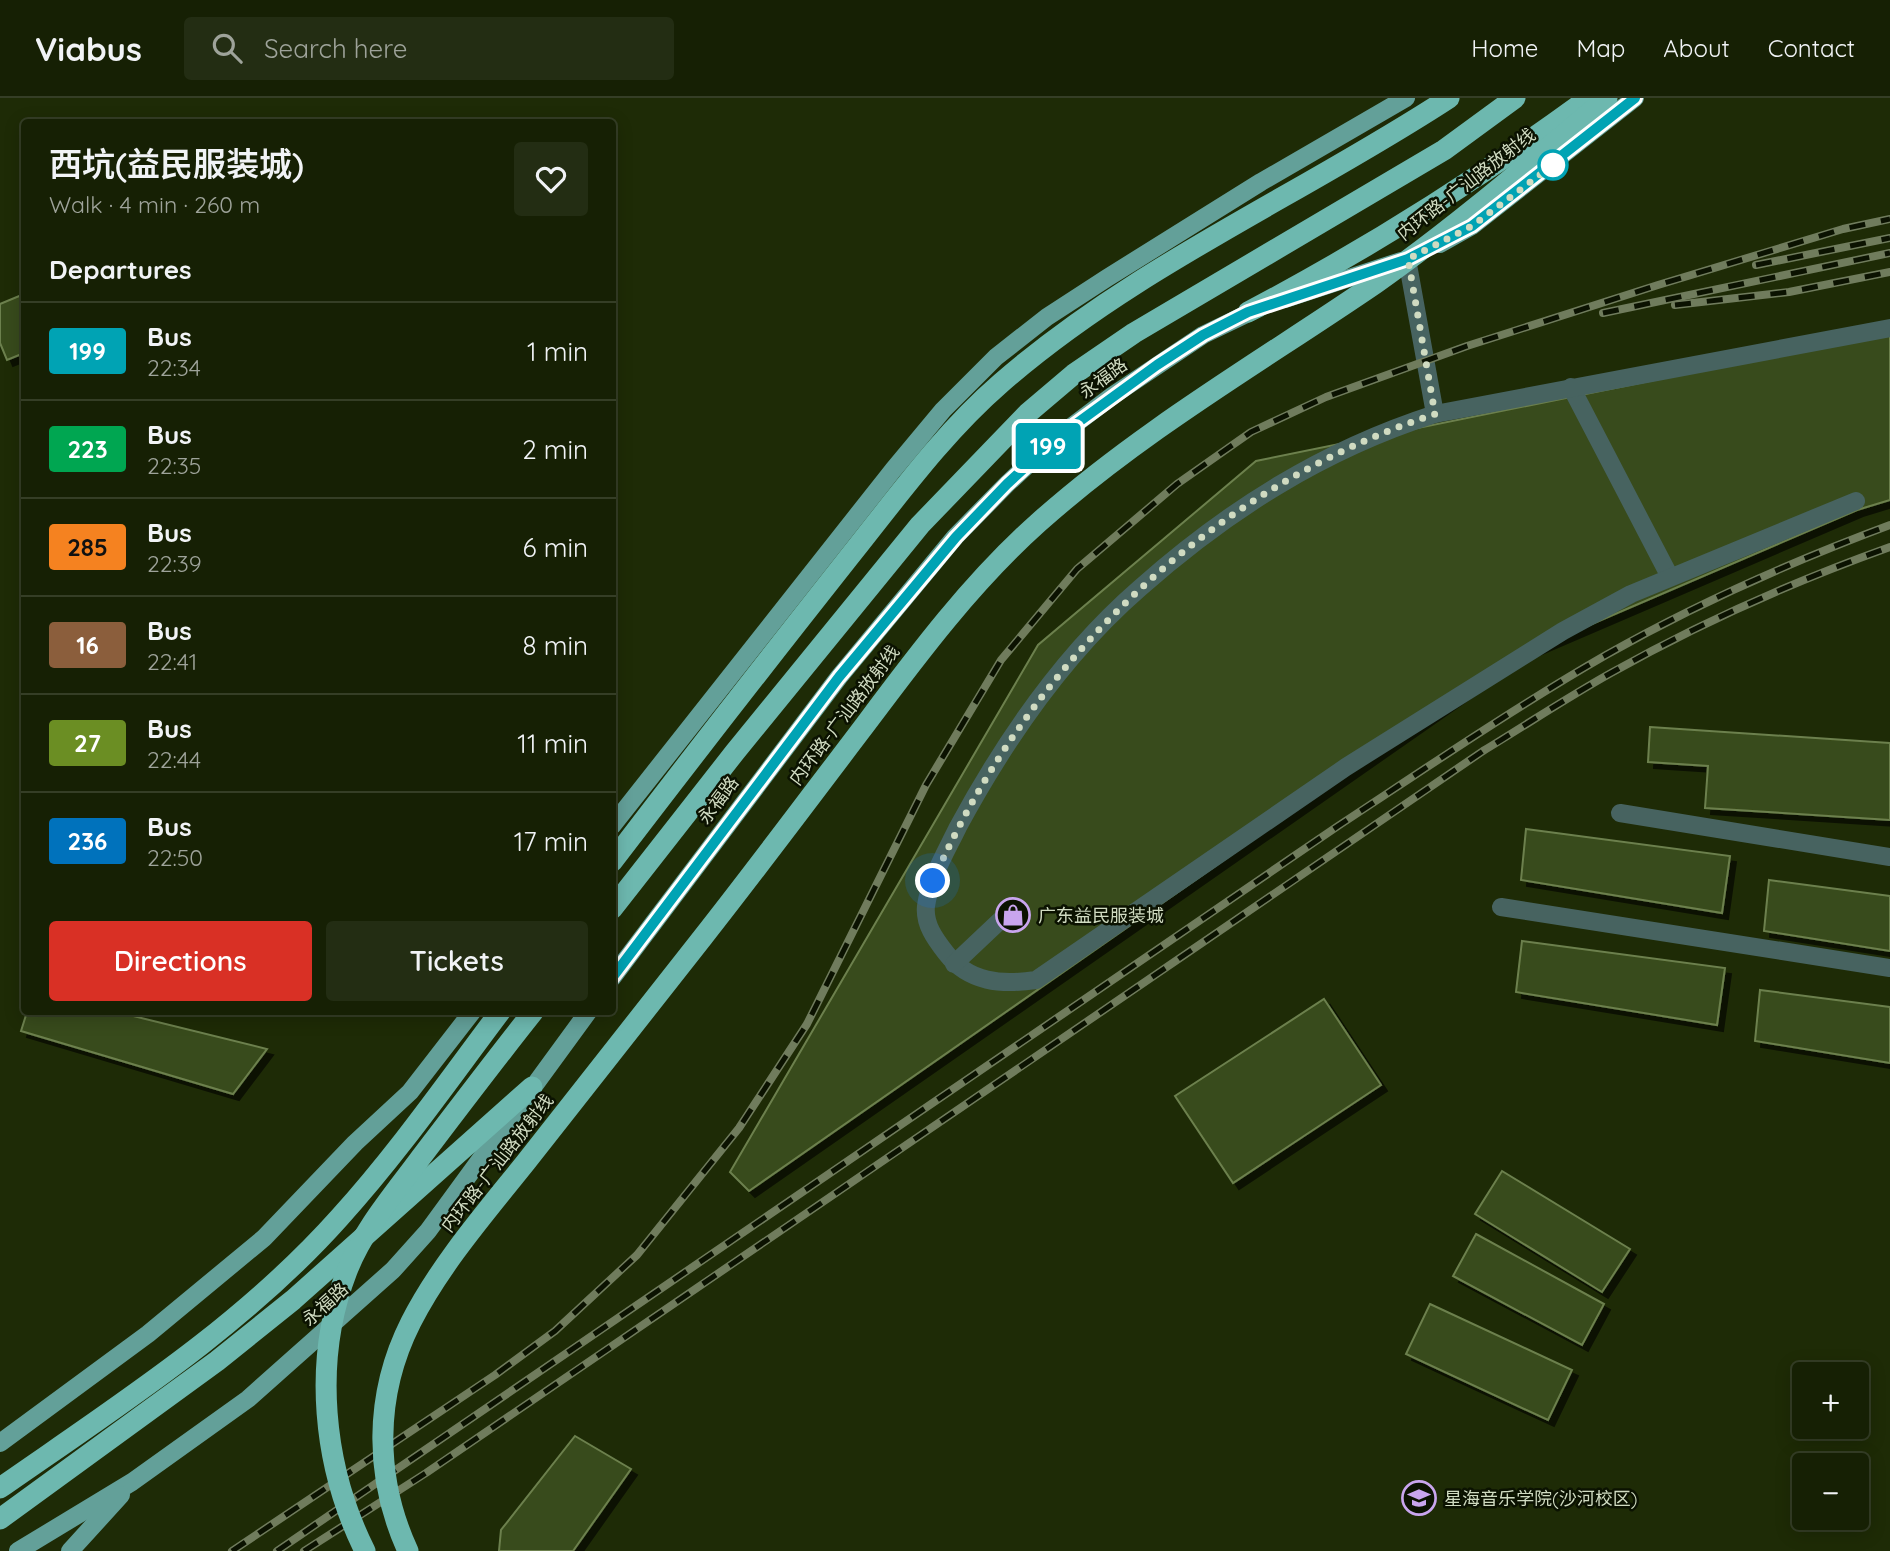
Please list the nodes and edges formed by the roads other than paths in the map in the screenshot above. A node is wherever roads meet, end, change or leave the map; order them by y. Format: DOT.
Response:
graph roads {
  1 [pos="1406,98"];
  2 [pos="1449,98"];
  3 [pos="1515,98"];
  4 [pos="1589,98"];
  5 [pos="1607,98"];
  6 [pos="1635,98"];
  7 [pos="1408,259"];
  8 [pos="1248,312"];
  9 [pos="1890,328"];
  10 [pos="1571,387"];
  11 [pos="1435,414"];
  12 [pos="1856,500"];
  13 [pos="1670,577"];
  14 [pos="1620,813"];
  15 [pos="616,821"];
  16 [pos="616,857"];
  17 [pos="1890,857"];
  18 [pos="616,904"];
  19 [pos="1501,906"];
  20 [pos="1008,913"];
  21 [pos="954,964"];
  22 [pos="1890,968"];
  23 [pos="616,973"];
  24 [pos="470,1015"];
  25 [pos="498,1015"];
  26 [pos="531,1015"];
  27 [pos="586,1015"];
  28 [pos="532,1087"];
  29 [pos="0,1443"];
  30 [pos="132,1482"];
  31 [pos="0,1488"];
  32 [pos="0,1519"];
  33 [pos="18,1551"];
  34 [pos="70,1551"];
  35 [pos="365,1551"];
  36 [pos="408,1551"];
  1 -- 15 [label="main road"];
  2 -- 16 [label="highway"];
  3 -- 18 [label="highway"];
  4 -- 8 [label="highway"];
  5 -- 36 [label="highway, 内环路-广汕路放射线, bridge"];
  6 -- 7 [label="main road, 永福路"];
  7 -- 8 [label="main road, 永福路"];
  7 -- 11 [label="street"];
  8 -- 23 [label="main road, 永福路"];
  9 -- 10 [label="street"];
  10 -- 11 [label="street"];
  10 -- 13 [label="street"];
  11 -- 21 [label="street"];
  12 -- 13 [label="street"];
  13 -- 21 [label="street"];
  14 -- 17 [label="street"];
  19 -- 22 [label="street"];
  20 -- 21 [label="street"];
  24 -- 29 [label="main road"];
  25 -- 31 [label="highway"];
  26 -- 35 [label="highway, bridge"];
  27 -- 28 [label="main road, 永福路"];
  28 -- 30 [label="main road, 永福路"];
  28 -- 32 [label="highway"];
  30 -- 33 [label="main road, 永福路"];
  30 -- 34 [label="main road"];
}
